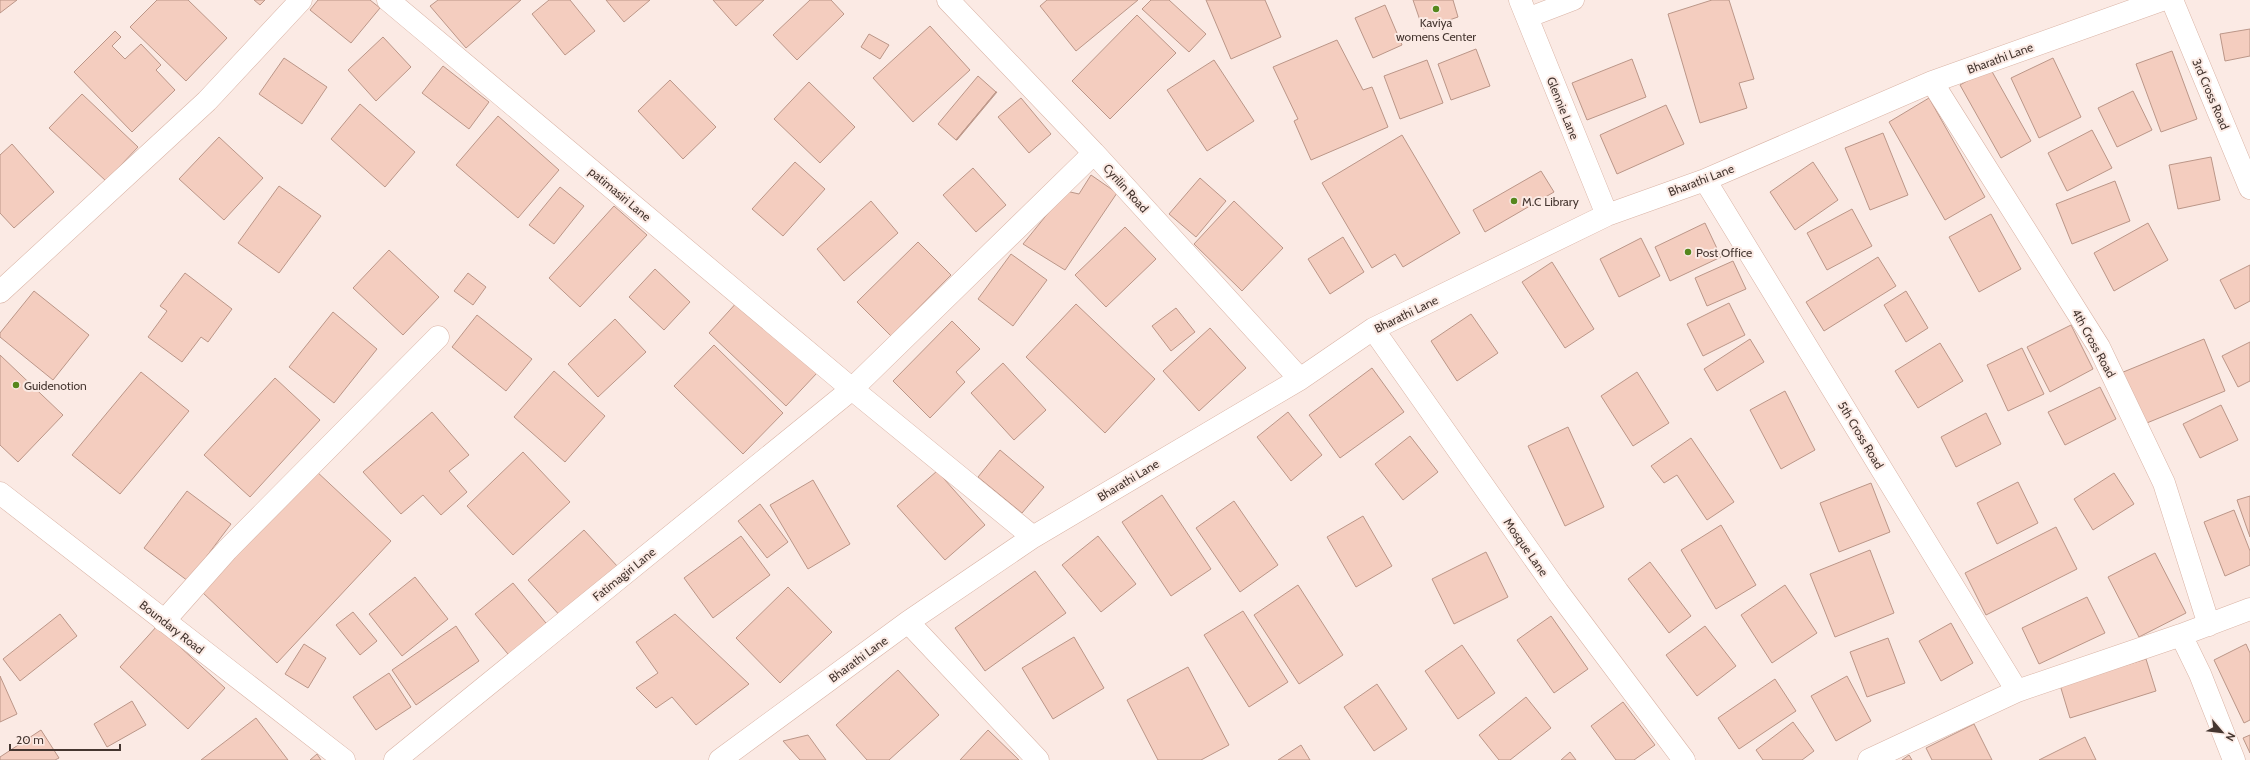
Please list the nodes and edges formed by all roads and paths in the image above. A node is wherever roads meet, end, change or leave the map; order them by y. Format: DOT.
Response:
graph roads {
  1 [pos="301,0"];
  2 [pos="388,0"];
  3 [pos="948,0"];
  4 [pos="1574,0"];
  5 [pos="2162,0"];
  6 [pos="2172,0"];
  7 [pos="1524,9"];
  8 [pos="1932,82"];
  9 [pos="1094,153"];
  10 [pos="1705,180"];
  11 [pos="2250,188"];
  12 [pos="1607,215"];
  13 [pos="0,292"];
  14 [pos="1373,330"];
  15 [pos="438,337"];
  16 [pos="1300,379"];
  17 [pos="852,389"];
  18 [pos="0,493"];
  19 [pos="1033,537"];
  20 [pos="2250,609"];
  21 [pos="164,621"];
  22 [pos="908,622"];
  23 [pos="2209,625"];
  24 [pos="2181,635"];
  25 [pos="2017,691"];
  26 [pos="344,760"];
  27 [pos="395,760"];
  28 [pos="720,760"];
  29 [pos="1038,760"];
  30 [pos="1684,760"];
  31 [pos="1869,760"];
  32 [pos="2234,760"];
  1 -- 13 [label="street"];
  2 -- 17 [label="street, patimasiri Lane"];
  3 -- 9 [label="street, Cyrilin Road"];
  4 -- 7 [label="lane"];
  5 -- 8 [label="street, Bharathi Lane"];
  6 -- 11 [label="street, 3rd Cross Road"];
  7 -- 12 [label="street, Glennie Lane"];
  8 -- 10 [label="street, Bharathi Lane"];
  8 -- 23 [label="street, 4th Cross Road"];
  9 -- 16 [label="street, Cyrilin Road"];
  9 -- 17 [label="street, Fatimagiri Lane"];
  10 -- 12 [label="street, Bharathi Lane"];
  10 -- 25 [label="street, 5th Cross Road"];
  12 -- 14 [label="street, Bharathi Lane"];
  14 -- 16 [label="street, Bharathi Lane"];
  14 -- 30 [label="street, Mosque Lane"];
  15 -- 21 [label="street"];
  16 -- 19 [label="street, Bharathi Lane"];
  17 -- 19 [label="street, patimasiri Lane"];
  17 -- 27 [label="street, Fatimagiri Lane"];
  18 -- 21 [label="street, Boundary Road"];
  19 -- 22 [label="street, Bharathi Lane"];
  20 -- 23 [label="street"];
  21 -- 26 [label="street, Boundary Road"];
  22 -- 28 [label="street, Bharathi Lane"];
  22 -- 29 [label="street"];
  23 -- 24 [label="street"];
  24 -- 25 [label="street"];
  24 -- 32 [label="street"];
  25 -- 31 [label="street"];
}
